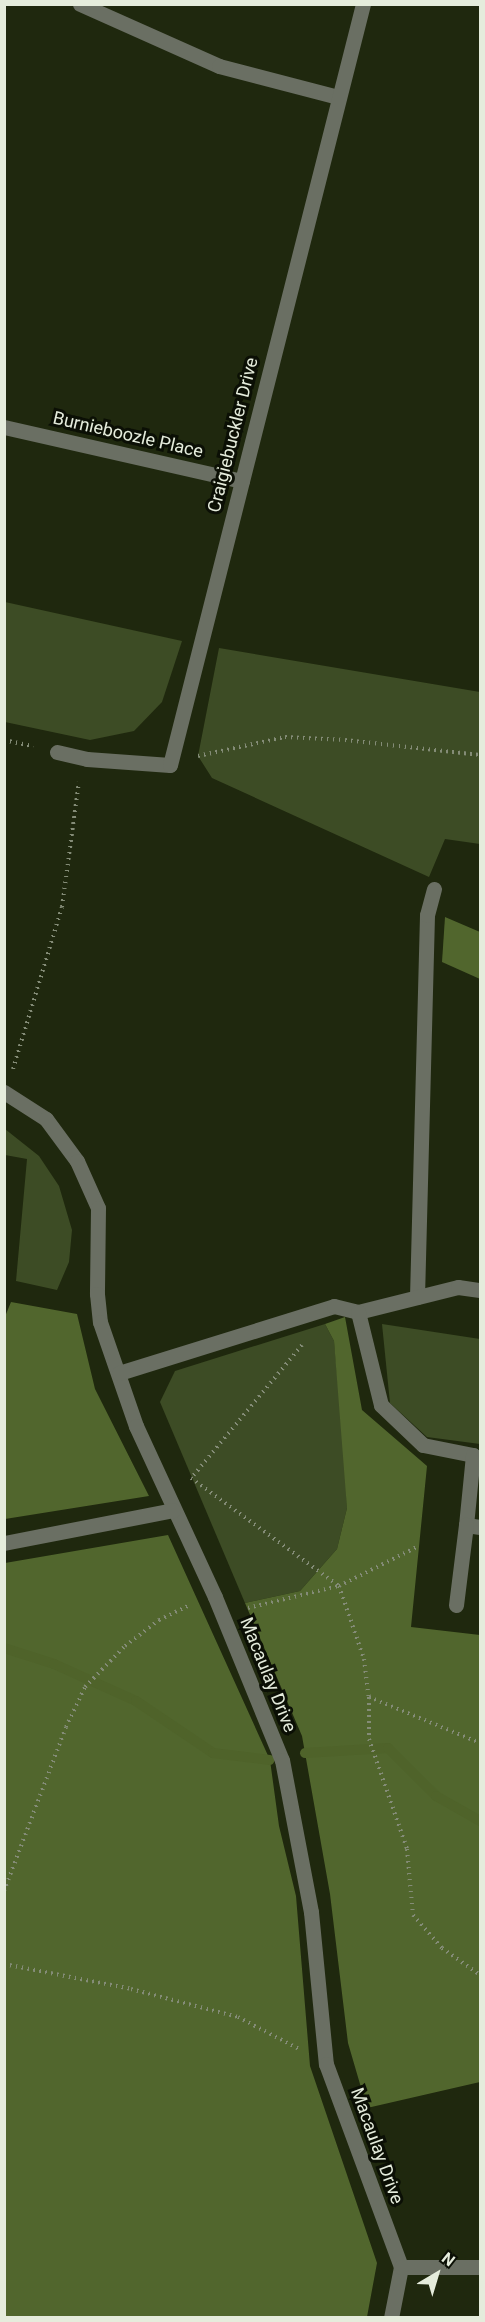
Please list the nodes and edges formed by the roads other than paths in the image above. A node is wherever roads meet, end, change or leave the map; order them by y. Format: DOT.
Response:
graph roads {
  1 [pos="80,4"];
  2 [pos="363,4"];
  3 [pos="338,97"];
  4 [pos="4,427"];
  5 [pos="242,481"];
  6 [pos="57,752"];
  7 [pos="434,889"];
  8 [pos="6,1092"];
  9 [pos="480,1290"];
  10 [pos="417,1297"];
  11 [pos="358,1312"];
  12 [pos="119,1373"];
  13 [pos="173,1510"];
  14 [pos="473,1526"];
  15 [pos="4,1543"];
  16 [pos="456,1605"];
  17 [pos="480,2267"];
  18 [pos="401,2268"];
  19 [pos="392,2318"];
  1 -- 3 [label="street"];
  2 -- 3 [label="street, Craigiebuckler Drive"];
  3 -- 5 [label="street, Craigiebuckler Drive"];
  4 -- 5 [label="street, Burnieboozle Place"];
  5 -- 6 [label="street, Craigiebuckler Drive"];
  7 -- 10 [label="street"];
  8 -- 12 [label="street, Macaulay Drive"];
  9 -- 10 [label="street"];
  10 -- 11 [label="street"];
  11 -- 12 [label="street"];
  11 -- 14 [label="street"];
  12 -- 13 [label="street, Macaulay Drive"];
  13 -- 15 [label="street"];
  13 -- 18 [label="street, Macaulay Drive"];
  14 -- 16 [label="street"];
  17 -- 18 [label="street"];
  18 -- 19 [label="street"];
}
